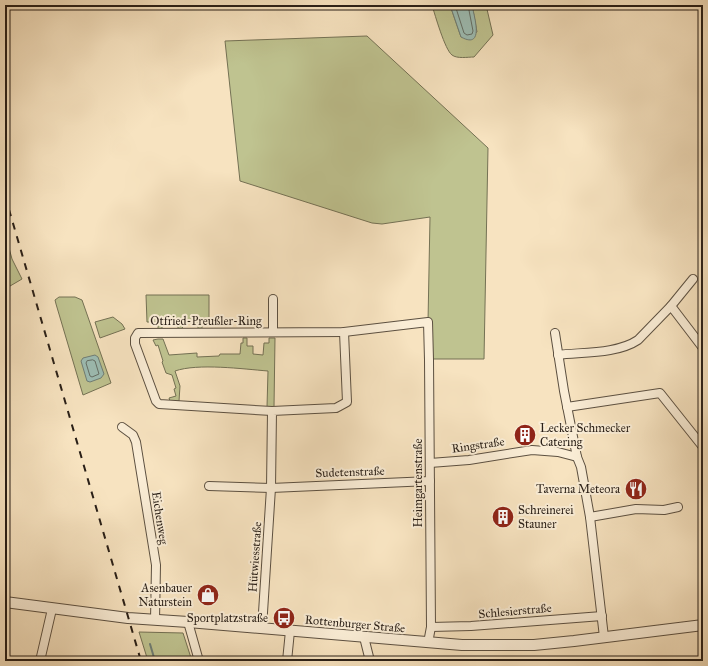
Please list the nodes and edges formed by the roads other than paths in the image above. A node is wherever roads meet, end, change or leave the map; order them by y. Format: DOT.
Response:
graph roads {
  1 [pos="693,279"];
  2 [pos="273,299"];
  3 [pos="671,306"];
  4 [pos="428,322"];
  5 [pos="273,332"];
  6 [pos="344,332"];
  7 [pos="555,333"];
  8 [pos="703,348"];
  9 [pos="558,355"];
  10 [pos="567,407"];
  11 [pos="272,411"];
  12 [pos="122,426"];
  13 [pos="703,447"];
  14 [pos="577,457"];
  15 [pos="430,463"];
  16 [pos="430,481"];
  17 [pos="210,486"];
  18 [pos="271,488"];
  19 [pos="678,507"];
  20 [pos="590,517"];
  21 [pos="5,602"];
  22 [pos="52,609"];
  23 [pos="602,616"];
  24 [pos="154,620"];
  25 [pos="188,622"];
  26 [pos="703,625"];
  27 [pos="431,627"];
  28 [pos="262,628"];
  29 [pos="290,631"];
  30 [pos="364,637"];
  31 [pos="604,637"];
  32 [pos="428,643"];
  33 [pos="40,661"];
  34 [pos="200,661"];
  35 [pos="287,661"];
  36 [pos="370,661"];
  1 -- 3 [label="street"];
  2 -- 5 [label="street, Otfried-Preußler-Ring"];
  3 -- 8 [label="street"];
  3 -- 9 [label="street"];
  4 -- 6 [label="street, Otfried-Preußler-Ring"];
  4 -- 15 [label="street, Heimgartenstraße"];
  5 -- 6 [label="street, Otfried-Preußler-Ring"];
  5 -- 11 [label="street, Otfried-Preußler-Ring"];
  6 -- 11 [label="street, Otfried-Preußler-Ring"];
  7 -- 9 [label="street"];
  9 -- 10 [label="street"];
  10 -- 13 [label="street"];
  10 -- 14 [label="street"];
  11 -- 18 [label="street, Hütwiesstraße"];
  12 -- 24 [label="street, Eichenweg"];
  14 -- 15 [label="street, Ringstraße"];
  14 -- 20 [label="street"];
  15 -- 16 [label="street, Heimgartenstraße"];
  16 -- 18 [label="street, Sudetenstraße"];
  16 -- 27 [label="street, Heimgartenstraße"];
  17 -- 18 [label="street"];
  18 -- 28 [label="street, Hütwiesstraße"];
  19 -- 20 [label="street"];
  20 -- 23 [label="street"];
  21 -- 22 [label="street, Rottenburger Straße"];
  22 -- 24 [label="street, Rottenburger Straße"];
  22 -- 33 [label="street"];
  23 -- 27 [label="street, Schlesierstraße"];
  23 -- 31 [label="street"];
  24 -- 25 [label="street, Rottenburger Straße"];
  25 -- 28 [label="street, Rottenburger Straße"];
  25 -- 34 [label="street"];
  26 -- 31 [label="street, Rottenburger Straße"];
  27 -- 32 [label="street, Heimgartenstraße"];
  28 -- 29 [label="street, Rottenburger Straße"];
  29 -- 30 [label="street, Rottenburger Straße"];
  29 -- 35 [label="street"];
  30 -- 32 [label="street, Rottenburger Straße"];
  30 -- 36 [label="street"];
  31 -- 32 [label="street, Rottenburger Straße"];
}
